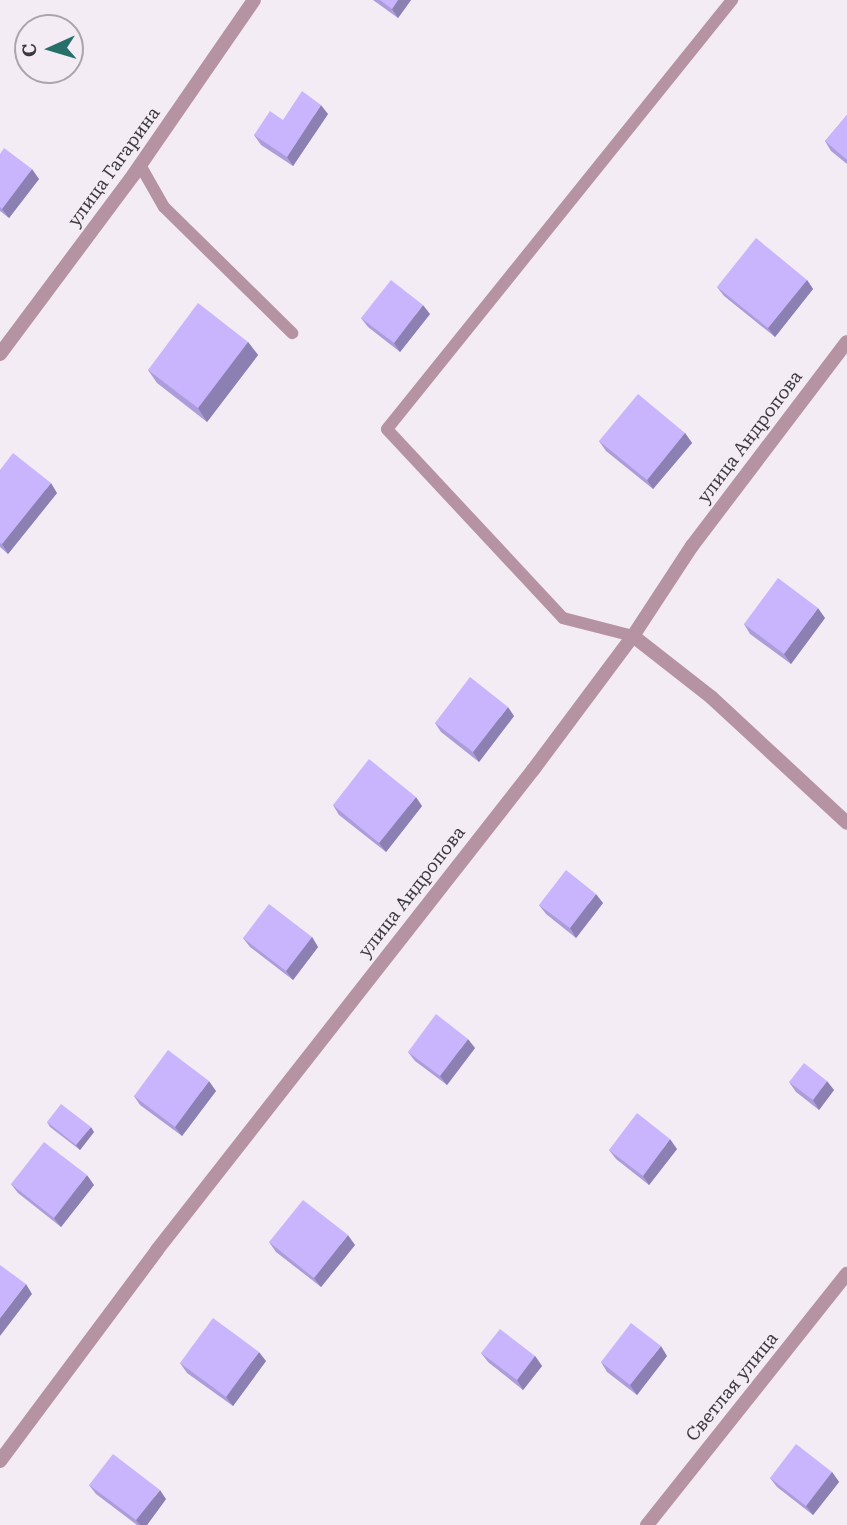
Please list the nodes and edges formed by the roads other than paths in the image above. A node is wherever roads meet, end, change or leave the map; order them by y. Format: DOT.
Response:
graph roads {
  1 [pos="254,0"];
  2 [pos="732,0"];
  3 [pos="140,165"];
  4 [pos="292,333"];
  5 [pos="847,342"];
  6 [pos="1,351"];
  7 [pos="633,636"];
  8 [pos="847,823"];
  9 [pos="847,1274"];
  10 [pos="0,1461"];
  11 [pos="647,1525"];
  1 -- 3 [label="street, улица Гагарина"];
  2 -- 7 [label="lane"];
  3 -- 4 [label="lane"];
  3 -- 6 [label="street, улица Гагарина"];
  5 -- 7 [label="street, улица Андропова"];
  7 -- 8 [label="street"];
  7 -- 10 [label="street, улица Андропова"];
  9 -- 11 [label="street, Светлая улица"];
}
